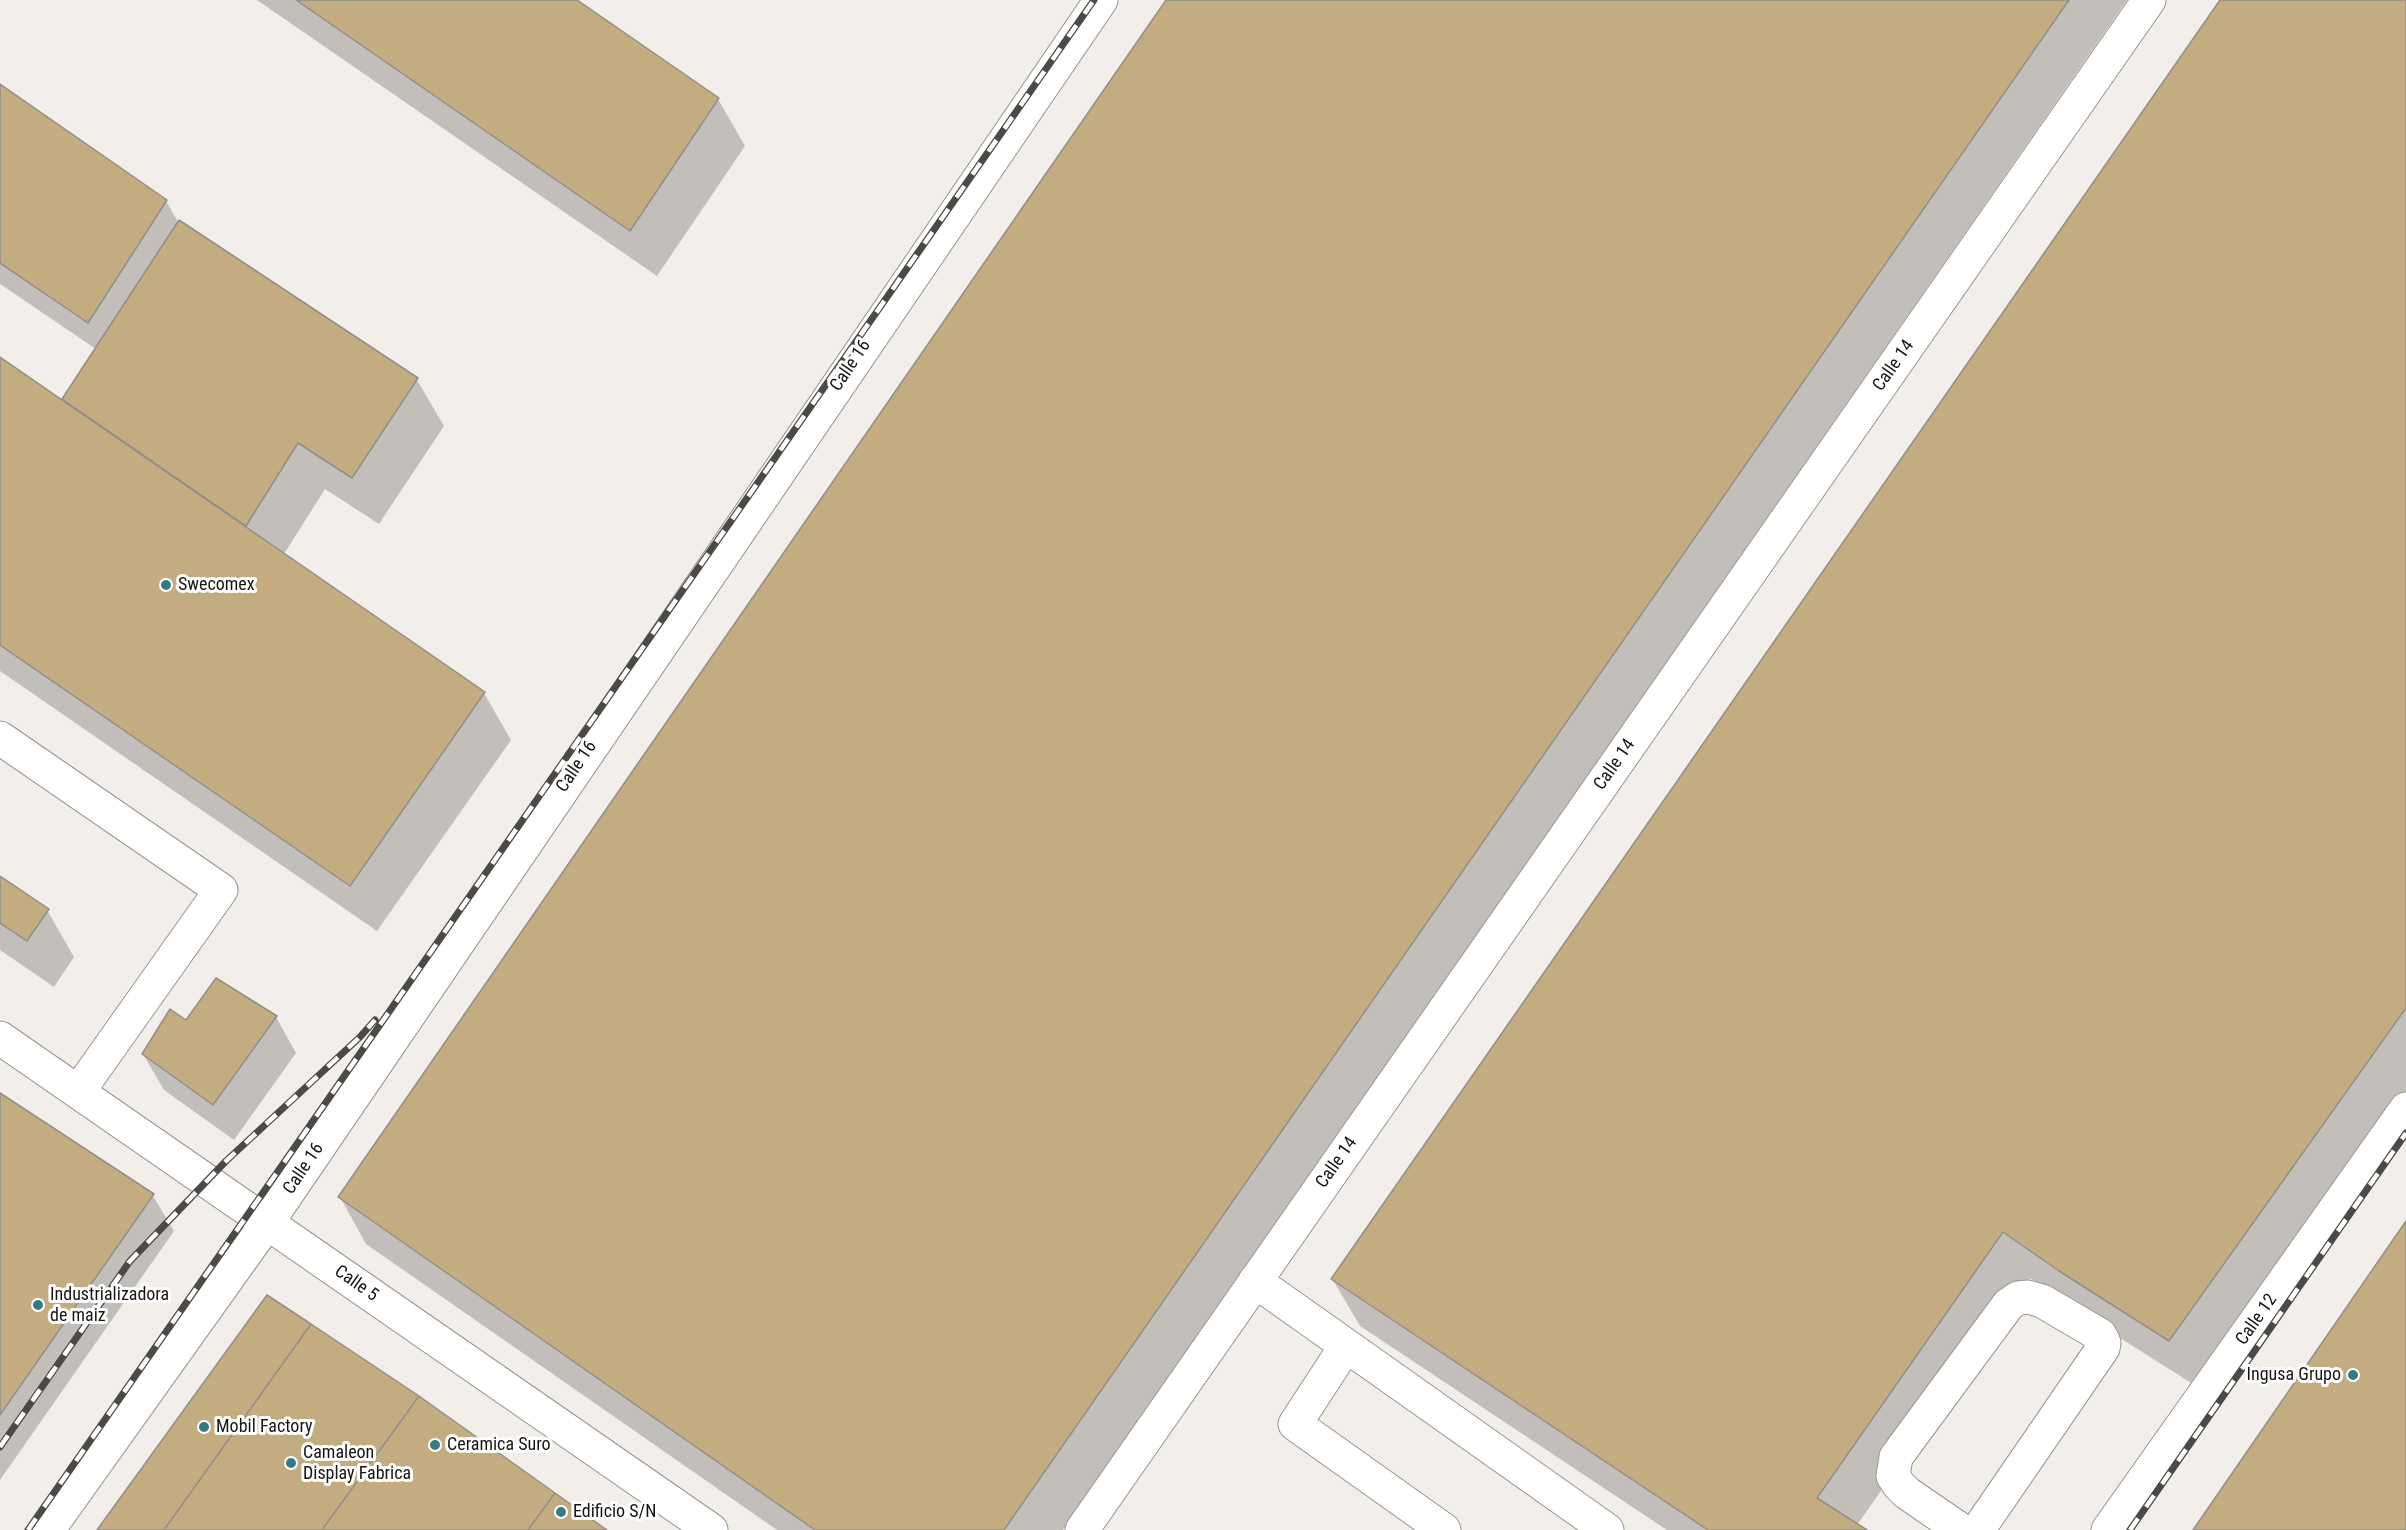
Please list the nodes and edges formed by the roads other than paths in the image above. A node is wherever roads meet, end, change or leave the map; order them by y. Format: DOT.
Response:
graph roads {
  1 [pos="1101,0"];
  2 [pos="2149,0"];
  3 [pos="0,738"];
  4 [pos="0,1038"];
  5 [pos="78,1092"];
  6 [pos="2406,1109"];
  7 [pos="267,1223"];
  8 [pos="1255,1281"];
  9 [pos="1346,1346"];
  10 [pos="48,1530"];
  11 [pos="711,1530"];
  12 [pos="1082,1530"];
  13 [pos="1444,1530"];
  14 [pos="1607,1530"];
  15 [pos="1961,1530"];
  16 [pos="1978,1530"];
  17 [pos="2108,1530"];
  1 -- 7 [label="street, Calle 16"];
  2 -- 8 [label="street, Calle 14"];
  3 -- 5 [label="street"];
  4 -- 5 [label="street, Calle 5"];
  5 -- 7 [label="street, Calle 5"];
  6 -- 17 [label="street, Calle 12"];
  7 -- 10 [label="street, Calle 16"];
  7 -- 11 [label="street, Calle 5"];
  8 -- 9 [label="street"];
  8 -- 12 [label="street, Calle 14"];
  9 -- 13 [label="street"];
  9 -- 14 [label="street"];
  15 -- 16 [label="street"];
}
